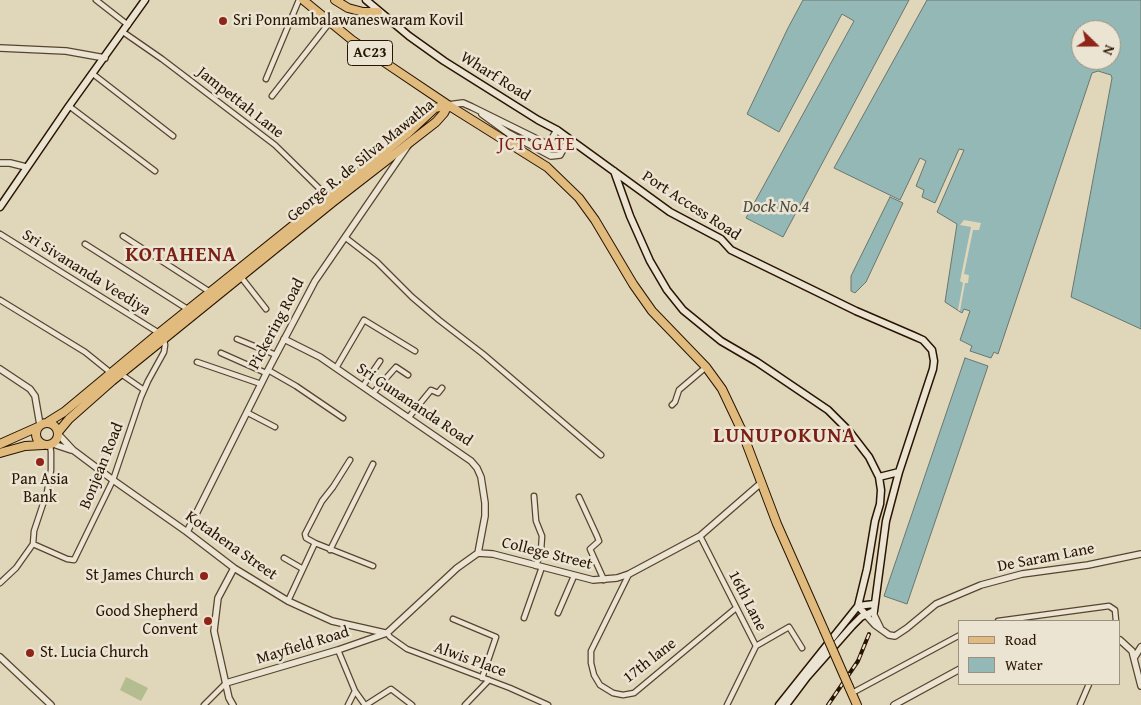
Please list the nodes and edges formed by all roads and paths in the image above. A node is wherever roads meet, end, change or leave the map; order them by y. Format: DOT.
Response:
graph roads {
  1 [pos="96,0"];
  2 [pos="145,0"];
  3 [pos="299,0"];
  4 [pos="303,0"];
  5 [pos="335,0"];
  6 [pos="366,0"];
  7 [pos="378,12"];
  8 [pos="330,22"];
  9 [pos="128,25"];
  10 [pos="123,32"];
  11 [pos="0,48"];
  12 [pos="104,58"];
  13 [pos="93,74"];
  14 [pos="266,79"];
  15 [pos="272,96"];
  16 [pos="448,104"];
  17 [pos="69,106"];
  18 [pos="472,107"];
  19 [pos="557,130"];
  20 [pos="173,136"];
  21 [pos="570,139"];
  22 [pos="412,140"];
  23 [pos="0,163"];
  24 [pos="26,168"];
  25 [pos="614,170"];
  26 [pos="155,171"];
  27 [pos="330,200"];
  28 [pos="0,207"];
  29 [pos="0,234"];
  30 [pos="123,236"];
  31 [pos="346,238"];
  32 [pos="85,244"];
  33 [pos="241,276"];
  34 [pos="210,292"];
  35 [pos="0,300"];
  36 [pos="266,309"];
  37 [pos="189,310"];
  38 [pos="162,336"];
  39 [pos="237,339"];
  40 [pos="284,339"];
  41 [pos="415,351"];
  42 [pos="221,353"];
  43 [pos="276,355"];
  44 [pos="380,361"];
  45 [pos="197,362"];
  46 [pos="706,367"];
  47 [pos="336,368"];
  48 [pos="0,369"];
  49 [pos="267,372"];
  50 [pos="112,373"];
  51 [pos="121,374"];
  52 [pos="408,374"];
  53 [pos="261,384"];
  54 [pos="363,386"];
  55 [pos="442,388"];
  56 [pos="144,390"];
  57 [pos="374,393"];
  58 [pos="672,405"];
  59 [pos="248,412"];
  60 [pos="409,417"];
  61 [pos="344,418"];
  62 [pos="48,422"];
  63 [pos="39,426"];
  64 [pos="275,427"];
  65 [pos="59,433"];
  66 [pos="0,444"];
  67 [pos="49,444"];
  68 [pos="73,450"];
  69 [pos="0,453"];
  70 [pos="601,455"];
  71 [pos="350,460"];
  72 [pos="373,464"];
  73 [pos="899,472"];
  74 [pos="879,477"];
  75 [pos="113,480"];
  76 [pos="761,483"];
  77 [pos="534,496"];
  78 [pos="579,497"];
  79 [pos="187,532"];
  80 [pos="700,536"];
  81 [pos="315,543"];
  82 [pos="34,544"];
  83 [pos="330,550"];
  84 [pos="478,553"];
  85 [pos="1141,554"];
  86 [pos="284,558"];
  87 [pos="373,566"];
  88 [pos="539,566"];
  89 [pos="234,568"];
  90 [pos="303,569"];
  91 [pos="629,574"];
  92 [pos="574,576"];
  93 [pos="604,580"];
  94 [pos="0,583"];
  95 [pos="288,601"];
  96 [pos="858,606"];
  97 [pos="872,607"];
  98 [pos="736,608"];
  99 [pos="558,613"];
  100 [pos="868,617"];
  101 [pos="524,618"];
  102 [pos="453,619"];
  103 [pos="1005,620"];
  104 [pos="1116,620"];
  105 [pos="882,630"];
  106 [pos="387,633"];
  107 [pos="958,637"];
  108 [pos="1121,641"];
  109 [pos="756,646"];
  110 [pos="1141,647"];
  111 [pos="802,648"];
  112 [pos="338,650"];
  113 [pos="0,657"];
  114 [pos="1134,658"];
  115 [pos="958,670"];
  116 [pos="1139,671"];
  117 [pos="482,678"];
  118 [pos="489,680"];
  119 [pos="226,684"];
  120 [pos="1089,685"];
  121 [pos="1141,686"];
  122 [pos="850,690"];
  123 [pos="355,691"];
  124 [pos="51,705"];
  125 [pos="204,705"];
  126 [pos="233,705"];
  127 [pos="348,705"];
  128 [pos="365,705"];
  129 [pos="412,705"];
  130 [pos="466,705"];
  131 [pos="548,705"];
  132 [pos="727,705"];
  133 [pos="779,705"];
  134 [pos="786,705"];
  135 [pos="857,705"];
  136 [pos="894,705"];
  137 [pos="1080,705"];
  1 -- 9 [label="street"];
  2 -- 9 [label="main road"];
  3 -- 14 [label="street"];
  4 -- 8 [label="main road, AC23"];
  5 -- 7 [label="main road"];
  6 -- 7 [label="main road, Wharf Road"];
  7 -- 19 [label="main road, Wharf Road"];
  8 -- 15 [label="street"];
  8 -- 16 [label="main road, AC23"];
  9 -- 10 [label="main road"];
  10 -- 12 [label="main road"];
  10 -- 27 [label="street, Jampettah Lane"];
  11 -- 12 [label="street"];
  12 -- 13 [label="main road"];
  13 -- 17 [label="main road"];
  13 -- 20 [label="street"];
  16 -- 18 [label="street"];
  16 -- 22 [label="main road, George R. de Silva Mawatha"];
  16 -- 27 [label="main road, George R. de Silva Mawatha"];
  16 -- 46 [label="main road"];
  17 -- 24 [label="main road"];
  17 -- 26 [label="street"];
  18 -- 19 [label="street"];
  18 -- 21 [label="street"];
  19 -- 21 [label="main road, Wharf Road"];
  21 -- 25 [label="main road, Wharf Road"];
  22 -- 27 [label="main road, George R. de Silva Mawatha"];
  22 -- 31 [label="street, Pickering Road"];
  23 -- 24 [label="street"];
  24 -- 28 [label="main road"];
  25 -- 73 [label="main road, Port Access Road"];
  25 -- 74 [label="main road, Port Access Road"];
  27 -- 33 [label="main road, George R. de Silva Mawatha"];
  27 -- 34 [label="main road, George R. de Silva Mawatha"];
  29 -- 38 [label="street, Sri Sivananda Veediya"];
  30 -- 34 [label="street"];
  31 -- 40 [label="street, Pickering Road"];
  31 -- 70 [label="street"];
  32 -- 37 [label="street"];
  33 -- 36 [label="street"];
  33 -- 38 [label="main road, George R. de Silva Mawatha"];
  34 -- 37 [label="main road, George R. de Silva Mawatha"];
  35 -- 50 [label="street"];
  37 -- 38 [label="main road, George R. de Silva Mawatha"];
  38 -- 50 [label="main road, George R. de Silva Mawatha"];
  38 -- 51 [label="main road, George R. de Silva Mawatha"];
  38 -- 56 [label="street, Bonjean Road"];
  39 -- 43 [label="street"];
  40 -- 43 [label="street, Pickering Road"];
  40 -- 47 [label="street, Sri Gunananda Road"];
  41 -- 47 [label="street"];
  42 -- 49 [label="street"];
  43 -- 49 [label="street, Pickering Road"];
  44 -- 54 [label="street"];
  45 -- 53 [label="street"];
  46 -- 58 [label="street"];
  46 -- 76 [label="main road"];
  47 -- 54 [label="street, Sri Gunananda Road"];
  48 -- 63 [label="street"];
  49 -- 53 [label="street, Pickering Road"];
  49 -- 61 [label="street"];
  50 -- 62 [label="main road, George R. de Silva Mawatha"];
  51 -- 56 [label="street"];
  51 -- 65 [label="main road, George R. de Silva Mawatha"];
  52 -- 57 [label="street"];
  53 -- 59 [label="street, Pickering Road"];
  54 -- 57 [label="street, Sri Gunananda Road"];
  55 -- 60 [label="street"];
  56 -- 75 [label="street, Bonjean Road"];
  57 -- 60 [label="street, Sri Gunananda Road"];
  59 -- 64 [label="street"];
  59 -- 79 [label="street, Pickering Road"];
  60 -- 84 [label="street, Sri Gunananda Road"];
  62 -- 63 [label="main road"];
  62 -- 65 [label="main road"];
  63 -- 66 [label="main road"];
  63 -- 67 [label="main road"];
  65 -- 67 [label="main road"];
  65 -- 68 [label="street, Kotahena Street"];
  67 -- 68 [label="street, Kotahena Street"];
  67 -- 69 [label="main road"];
  67 -- 82 [label="street"];
  68 -- 75 [label="street, Kotahena Street"];
  71 -- 81 [label="street"];
  72 -- 83 [label="street"];
  73 -- 74 [label="main road"];
  73 -- 97 [label="main road, Port Access Road"];
  74 -- 96 [label="main road, Port Access Road"];
  75 -- 79 [label="street, Kotahena Street"];
  75 -- 82 [label="street, Bonjean Road"];
  76 -- 80 [label="street, College Street"];
  76 -- 122 [label="main road, bridge"];
  77 -- 88 [label="street"];
  78 -- 93 [label="street"];
  79 -- 89 [label="street, Kotahena Street"];
  80 -- 91 [label="street, College Street"];
  80 -- 98 [label="street, 16th Lane"];
  81 -- 83 [label="street"];
  81 -- 90 [label="street"];
  82 -- 94 [label="street"];
  83 -- 87 [label="street"];
  84 -- 88 [label="street, College Street"];
  84 -- 106 [label="street, College Street"];
  85 -- 105 [label="street, De Saram Lane"];
  86 -- 90 [label="street"];
  88 -- 92 [label="street, College Street"];
  88 -- 101 [label="street"];
  89 -- 95 [label="street, Kotahena Street"];
  89 -- 119 [label="street"];
  90 -- 95 [label="street"];
  91 -- 93 [label="street, College Street"];
  91 -- 98 [label="street, 17th lane"];
  92 -- 93 [label="street, College Street"];
  92 -- 99 [label="street"];
  95 -- 106 [label="street, Kotahena Street"];
  96 -- 97 [label="main road"];
  96 -- 100 [label="main road"];
  96 -- 133 [label="main road, Port Access Road"];
  97 -- 100 [label="main road"];
  97 -- 105 [label="street"];
  98 -- 109 [label="street, 16th Lane"];
  100 -- 105 [label="street"];
  100 -- 134 [label="main road"];
  102 -- 117 [label="street"];
  103 -- 104 [label="street"];
  106 -- 112 [label="street, Mayfield Road"];
  106 -- 117 [label="street, Alwis Place"];
  107 -- 122 [label="street"];
  108 -- 114 [label="street"];
  109 -- 111 [label="street"];
  109 -- 132 [label="street, 16th Lane"];
  110 -- 114 [label="street"];
  112 -- 119 [label="street, Mayfield Road"];
  112 -- 123 [label="street"];
  113 -- 124 [label="street"];
  114 -- 116 [label="street"];
  115 -- 136 [label="street"];
  116 -- 121 [label="street"];
  117 -- 118 [label="street, Alwis Place"];
  118 -- 130 [label="street"];
  118 -- 131 [label="street, Alwis Place"];
  119 -- 125 [label="street"];
  119 -- 126 [label="street"];
  120 -- 137 [label="street"];
  122 -- 135 [label="main road"];
  123 -- 127 [label="street"];
  123 -- 128 [label="street"];
  128 -- 129 [label="street"];
}
